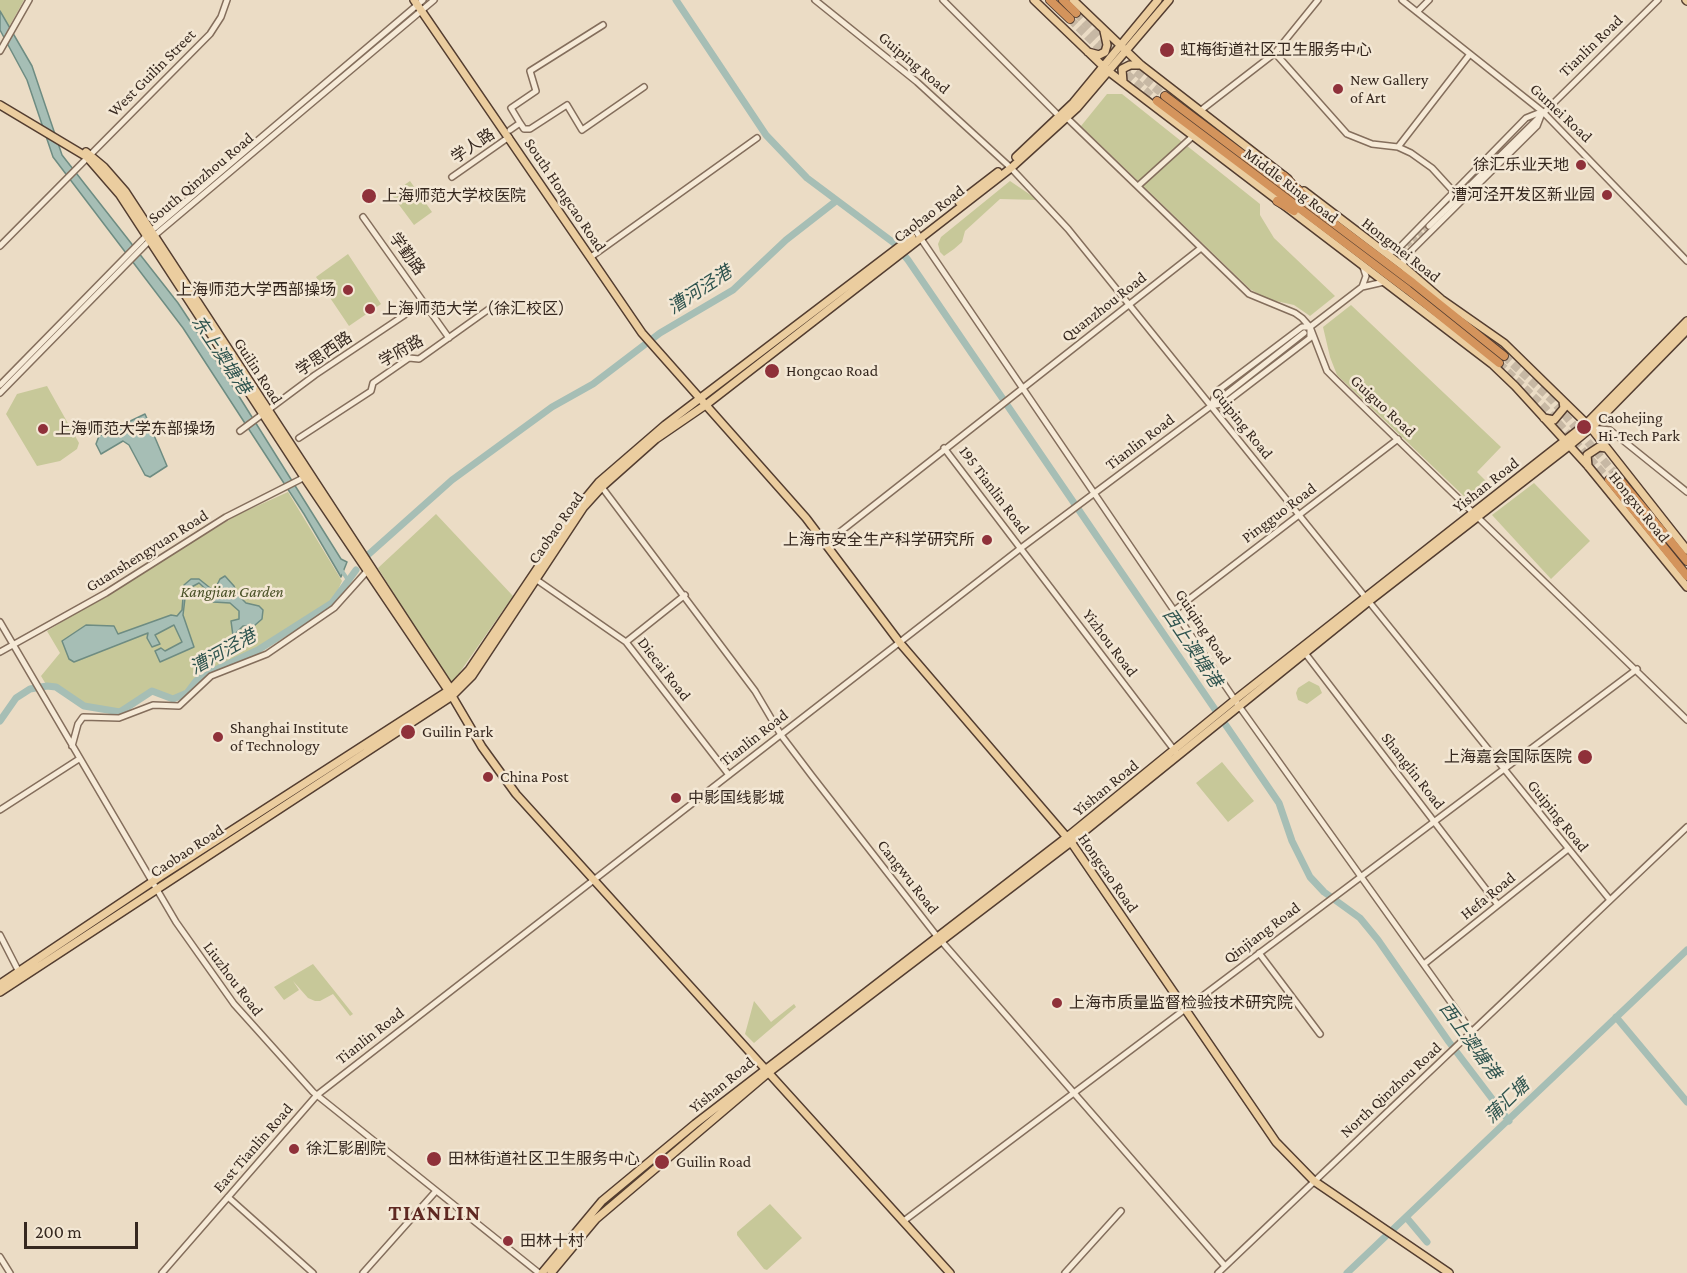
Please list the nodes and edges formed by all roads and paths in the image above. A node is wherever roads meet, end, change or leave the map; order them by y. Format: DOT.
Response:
graph roads {
  1 [pos="30,0"];
  2 [pos="227,0"];
  3 [pos="434,0"];
  4 [pos="815,0"];
  5 [pos="943,0"];
  6 [pos="1034,0"];
  7 [pos="1050,0"];
  8 [pos="1063,0"];
  9 [pos="1073,0"];
  10 [pos="1158,0"];
  11 [pos="1169,0"];
  12 [pos="1318,0"];
  13 [pos="1401,0"];
  14 [pos="1429,0"];
  15 [pos="1658,0"];
  16 [pos="419,4"];
  17 [pos="1417,12"];
  18 [pos="603,25"];
  19 [pos="1104,31"];
  20 [pos="1119,46"];
  21 [pos="0,51"];
  22 [pos="1086,52"];
  23 [pos="1125,52"];
  24 [pos="1275,53"];
  25 [pos="1470,54"];
  26 [pos="1141,65"];
  27 [pos="1105,68"];
  28 [pos="1124,84"];
  29 [pos="644,87"];
  30 [pos="1165,96"];
  31 [pos="0,100"];
  32 [pos="1157,101"];
  33 [pos="0,105"];
  34 [pos="1200,111"];
  35 [pos="1543,112"];
  36 [pos="1064,117"];
  37 [pos="34,123"];
  38 [pos="520,123"];
  39 [pos="510,134"];
  40 [pos="1192,137"];
  41 [pos="757,138"];
  42 [pos="1398,147"];
  43 [pos="89,156"];
  44 [pos="1009,166"];
  45 [pos="1284,176"];
  46 [pos="452,177"];
  47 [pos="1138,186"];
  48 [pos="1453,191"];
  49 [pos="1277,201"];
  50 [pos="363,217"];
  51 [pos="1421,224"];
  52 [pos="1330,226"];
  53 [pos="1429,226"];
  54 [pos="1432,233"];
  55 [pos="918,235"];
  56 [pos="151,236"];
  57 [pos="0,246"];
  58 [pos="1201,248"];
  59 [pos="1385,253"];
  60 [pos="591,257"];
  61 [pos="128,259"];
  62 [pos="1687,261"];
  63 [pos="1363,267"];
  64 [pos="1404,267"];
  65 [pos="1384,282"];
  66 [pos="1362,287"];
  67 [pos="424,302"];
  68 [pos="1130,305"];
  69 [pos="489,309"];
  70 [pos="1687,321"];
  71 [pos="1310,327"];
  72 [pos="1687,330"];
  73 [pos="1304,333"];
  74 [pos="449,338"];
  75 [pos="0,385"];
  76 [pos="1022,387"];
  77 [pos="0,393"];
  78 [pos="1563,400"];
  79 [pos="704,401"];
  80 [pos="1211,406"];
  81 [pos="265,412"];
  82 [pos="1544,417"];
  83 [pos="1588,426"];
  84 [pos="241,430"];
  85 [pos="298,438"];
  86 [pos="1398,439"];
  87 [pos="1567,443"];
  88 [pos="944,448"];
  89 [pos="1609,449"];
  90 [pos="1588,466"];
  91 [pos="1616,474"];
  92 [pos="307,476"];
  93 [pos="1609,480"];
  94 [pos="600,484"];
  95 [pos="1687,492"];
  96 [pos="1095,493"];
  97 [pos="1476,514"];
  98 [pos="1299,515"];
  99 [pos="826,543"];
  100 [pos="1021,548"];
  101 [pos="1687,550"];
  102 [pos="1687,561"];
  103 [pos="368,569"];
  104 [pos="1687,576"];
  105 [pos="534,578"];
  106 [pos="1687,587"];
  107 [pos="685,595"];
  108 [pos="1366,600"];
  109 [pos="1175,610"];
  110 [pos="0,622"];
  111 [pos="626,642"];
  112 [pos="900,643"];
  113 [pos="13,645"];
  114 [pos="0,652"];
  115 [pos="1305,653"];
  116 [pos="1636,669"];
  117 [pos="450,693"];
  118 [pos="1238,702"];
  119 [pos="1687,720"];
  120 [pos="781,735"];
  121 [pos="72,746"];
  122 [pos="1176,752"];
  123 [pos="79,759"];
  124 [pos="1503,769"];
  125 [pos="729,775"];
  126 [pos="0,810"];
  127 [pos="1434,820"];
  128 [pos="1687,827"];
  129 [pos="1069,839"];
  130 [pos="1568,849"];
  131 [pos="1362,876"];
  132 [pos="593,881"];
  133 [pos="153,885"];
  134 [pos="1610,900"];
  135 [pos="1498,905"];
  136 [pos="0,936"];
  137 [pos="938,938"];
  138 [pos="1259,953"];
  139 [pos="1424,964"];
  140 [pos="21,975"];
  141 [pos="0,984"];
  142 [pos="0,992"];
  143 [pos="1184,1009"];
  144 [pos="1472,1032"];
  145 [pos="1320,1034"];
  146 [pos="766,1070"];
  147 [pos="1074,1091"];
  148 [pos="317,1095"];
  149 [pos="1314,1182"];
  150 [pos="436,1191"];
  151 [pos="228,1197"];
  152 [pos="1121,1211"];
  153 [pos="905,1220"];
  154 [pos="0,1257"];
  155 [pos="1225,1266"];
  156 [pos="9,1273"];
  157 [pos="162,1273"];
  158 [pos="313,1273"];
  159 [pos="363,1273"];
  160 [pos="541,1273"];
  161 [pos="551,1273"];
  162 [pos="950,1273"];
  163 [pos="1065,1273"];
  164 [pos="1218,1273"];
  165 [pos="1449,1273"];
  1 -- 21 [label="street"];
  2 -- 43 [label="street, West Guilin Street"];
  3 -- 16 [label="street, South Qinzhou Road"];
  4 -- 44 [label="street, Guiping Road"];
  5 -- 36 [label="street"];
  6 -- 22 [label="main road, Hongmei Road"];
  7 -- 8 [label="highway"];
  9 -- 19 [label="main road, Hongmei Road"];
  10 -- 20 [label="main road, Caobao Road"];
  11 -- 23 [label="main road, Caobao Road"];
  12 -- 24 [label="street"];
  13 -- 17 [label="street, Gumei Road"];
  14 -- 17 [label="street"];
  15 -- 35 [label="street, Tianlin Road"];
  16 -- 39 [label="main road, South Hongcao Road"];
  16 -- 56 [label="street, South Qinzhou Road"];
  17 -- 25 [label="street, Gumei Road"];
  18 -- 38 [label="street"];
  19 -- 20 [label="main road, Hongmei Road"];
  19 -- 22 [label="main road"];
  20 -- 23 [label="main road, Hongmei Road"];
  20 -- 27 [label="main road, Caobao Road"];
  22 -- 27 [label="main road, Hongmei Road"];
  23 -- 26 [label="main road, Hongmei Road"];
  23 -- 27 [label="main road, Caobao Road"];
  24 -- 34 [label="street"];
  24 -- 42 [label="street"];
  25 -- 35 [label="street, Gumei Road"];
  25 -- 42 [label="street"];
  26 -- 28 [label="main road"];
  26 -- 34 [label="main road, Hongmei Road"];
  27 -- 28 [label="main road, Hongmei Road"];
  27 -- 36 [label="main road, Caobao Road"];
  28 -- 40 [label="main road, Hongmei Road"];
  29 -- 38 [label="street"];
  30 -- 52 [label="highway, Middle Ring Road"];
  31 -- 37 [label="main road, Guilin Road"];
  32 -- 52 [label="highway, Middle Ring Road"];
  33 -- 37 [label="main road, Guilin Road"];
  34 -- 45 [label="main road, Hongmei Road"];
  35 -- 48 [label="street, Tianlin Road"];
  35 -- 53 [label="street, Tianlin Road"];
  35 -- 54 [label="street, Tianlin Road"];
  35 -- 62 [label="street, Gumei Road"];
  36 -- 44 [label="main road, Caobao Road"];
  36 -- 47 [label="street"];
  37 -- 43 [label="main road, Guilin Road"];
  38 -- 39 [label="street, 学人路"];
  39 -- 46 [label="street, 学人路"];
  39 -- 60 [label="main road, South Hongcao Road"];
  40 -- 47 [label="street"];
  40 -- 49 [label="main road, Hongmei Road"];
  41 -- 60 [label="street"];
  42 -- 48 [label="street"];
  43 -- 56 [label="main road, Guilin Road"];
  43 -- 57 [label="street, West Guilin Street"];
  44 -- 55 [label="main road, Caobao Road"];
  44 -- 68 [label="street, Guiping Road"];
  45 -- 52 [label="highway"];
  45 -- 59 [label="main road, Hongmei Road"];
  47 -- 58 [label="street"];
  48 -- 51 [label="street, Tianlin Road"];
  49 -- 52 [label="highway"];
  49 -- 63 [label="main road, Hongmei Road"];
  50 -- 67 [label="street, 学勤路"];
  51 -- 54 [label="street"];
  51 -- 59 [label="street, Tianlin Road"];
  52 -- 52 [label="highway, Middle Ring Road"];
  54 -- 64 [label="street, Tianlin Road"];
  55 -- 76 [label="street, Guiqing Road"];
  55 -- 79 [label="main road, Caobao Road"];
  56 -- 61 [label="street, South Qinzhou Road"];
  56 -- 81 [label="main road, Guilin Road"];
  58 -- 68 [label="street, Quanzhou Road"];
  58 -- 71 [label="street"];
  59 -- 64 [label="main road, Hongmei Road"];
  60 -- 79 [label="main road, South Hongcao Road"];
  61 -- 75 [label="street, South Qinzhou Road"];
  61 -- 77 [label="street, South Qinzhou Road"];
  63 -- 65 [label="main road, Hongmei Road"];
  63 -- 66 [label="street"];
  64 -- 78 [label="main road, Hongmei Road"];
  65 -- 66 [label="street, Tianlin Road"];
  65 -- 82 [label="main road, Hongmei Road"];
  66 -- 71 [label="street, Tianlin Road"];
  67 -- 74 [label="street, 学勤路"];
  67 -- 81 [label="street, 学思西路"];
  68 -- 76 [label="street, Quanzhou Road"];
  68 -- 80 [label="street, Guiping Road"];
  69 -- 74 [label="street, 学府路"];
  70 -- 83 [label="main road, Yishan Road"];
  71 -- 80 [label="street, Tianlin Road"];
  71 -- 80 [label="street, Tianlin Road"];
  71 -- 86 [label="street, Guiguo Road"];
  72 -- 83 [label="main road, Yishan Road"];
  73 -- 80 [label="street, Tianlin Road"];
  74 -- 85 [label="street, 学府路"];
  76 -- 88 [label="street, Quanzhou Road"];
  76 -- 96 [label="street, Guiqing Road"];
  78 -- 82 [label="main road"];
  78 -- 83 [label="main road, Hongmei Road"];
  79 -- 94 [label="main road, Caobao Road"];
  79 -- 99 [label="main road, Hongcao Road"];
  80 -- 96 [label="street, Tianlin Road"];
  80 -- 98 [label="street, Guiping Road"];
  81 -- 84 [label="street, 学思西路"];
  81 -- 92 [label="main road, Guilin Road"];
  82 -- 87 [label="main road, Hongmei Road"];
  83 -- 87 [label="main road, Yishan Road"];
  83 -- 89 [label="main road, Hongxu Road"];
  83 -- 95 [label="street, Hongmei Road"];
  86 -- 97 [label="street, Guiguo Road"];
  86 -- 98 [label="street, Pingguo Road"];
  87 -- 90 [label="main road, Hongxu Road"];
  87 -- 97 [label="main road, Yishan Road"];
  88 -- 99 [label="street, Quanzhou Road"];
  88 -- 100 [label="street, 195 Tianlin Road"];
  89 -- 90 [label="main road"];
  89 -- 101 [label="main road, Hongxu Road"];
  90 -- 106 [label="main road, Hongxu Road"];
  91 -- 102 [label="highway"];
  92 -- 103 [label="main road, Guilin Road"];
  92 -- 113 [label="street, Guanshengyuan Road"];
  93 -- 104 [label="highway"];
  94 -- 105 [label="main road, Caobao Road"];
  94 -- 107 [label="street, Cangwu Road"];
  96 -- 100 [label="street, Tianlin Road"];
  96 -- 109 [label="street, Guiqing Road"];
  97 -- 108 [label="main road, Yishan Road"];
  97 -- 116 [label="street, Guiguo Road"];
  98 -- 108 [label="street, Guiping Road"];
  98 -- 109 [label="street, Pingguo Road"];
  99 -- 112 [label="main road, Hongcao Road"];
  100 -- 112 [label="street, Tianlin Road"];
  100 -- 122 [label="street, Yizhou Road"];
  103 -- 117 [label="main road, Guilin Road"];
  103 -- 121 [label="street"];
  105 -- 111 [label="street, Diecai Road"];
  105 -- 117 [label="main road, Caobao Road"];
  107 -- 111 [label="street"];
  107 -- 120 [label="street, Cangwu Road"];
  108 -- 115 [label="main road, Yishan Road"];
  108 -- 118 [label="main road, Yishan Road"];
  108 -- 124 [label="street, Guiping Road"];
  109 -- 118 [label="street, Guiqing Road"];
  110 -- 113 [label="street, Liuzhou Road"];
  111 -- 125 [label="street, Diecai Road"];
  112 -- 120 [label="street, Tianlin Road"];
  112 -- 129 [label="main road, Hongcao Road"];
  113 -- 114 [label="street, Guanshengyuan Road"];
  113 -- 121 [label="street, Liuzhou Road"];
  115 -- 118 [label="main road, Yishan Road"];
  115 -- 127 [label="street, Shanglin Road"];
  116 -- 119 [label="street, Guiguo Road"];
  116 -- 124 [label="street, Qinjiang Road"];
  117 -- 132 [label="main road, Guilin Road"];
  117 -- 133 [label="main road, Caobao Road"];
  118 -- 122 [label="main road, Yishan Road"];
  118 -- 131 [label="street, Guiqing Road"];
  120 -- 125 [label="street, Tianlin Road"];
  120 -- 137 [label="street, Cangwu Road"];
  121 -- 123 [label="street, Liuzhou Road"];
  122 -- 129 [label="main road, Yishan Road"];
  123 -- 126 [label="street"];
  123 -- 133 [label="street, Liuzhou Road"];
  124 -- 127 [label="street, Qinjiang Road"];
  124 -- 130 [label="street, Guiping Road"];
  125 -- 132 [label="street, Tianlin Road"];
  127 -- 131 [label="street, Qinjiang Road"];
  127 -- 135 [label="street, Shanglin Road"];
  128 -- 134 [label="street, North Qinzhou Road"];
  129 -- 137 [label="main road, Yishan Road"];
  129 -- 143 [label="main road, Hongcao Road"];
  130 -- 134 [label="street, Guiping Road"];
  130 -- 135 [label="street, Hefa Road"];
  131 -- 138 [label="street, Qinjiang Road"];
  131 -- 139 [label="street, Guiqing Road"];
  132 -- 146 [label="main road, Guilin Road"];
  132 -- 148 [label="street, Tianlin Road"];
  133 -- 140 [label="main road, Caobao Road"];
  133 -- 148 [label="street, Liuzhou Road"];
  134 -- 144 [label="street, North Qinzhou Road"];
  135 -- 139 [label="street, Hefa Road"];
  136 -- 140 [label="street"];
  137 -- 146 [label="main road, Yishan Road"];
  137 -- 147 [label="street, Cangwu Road"];
  138 -- 143 [label="street, Qinjiang Road"];
  138 -- 145 [label="street"];
  139 -- 144 [label="street, Guiqing Road"];
  140 -- 141 [label="main road, Caobao Road"];
  140 -- 142 [label="main road, Caobao Road"];
  143 -- 147 [label="street, Qinjiang Road"];
  143 -- 149 [label="main road, Hongcao Road"];
  144 -- 149 [label="street, North Qinzhou Road"];
  146 -- 153 [label="main road, Guilin Road"];
  146 -- 160 [label="main road, Yishan Road"];
  146 -- 161 [label="main road, Yishan Road"];
  147 -- 153 [label="street, Qinjiang Road"];
  147 -- 155 [label="street, Cangwu Road"];
  148 -- 150 [label="street, Liuzhou Road"];
  148 -- 151 [label="street, East Tianlin Road"];
  149 -- 155 [label="street, North Qinzhou Road"];
  149 -- 165 [label="main road, Hongcao Road"];
  150 -- 159 [label="street"];
  150 -- 160 [label="street, Liuzhou Road"];
  151 -- 157 [label="street, East Tianlin Road"];
  151 -- 158 [label="street"];
  152 -- 163 [label="street"];
  153 -- 162 [label="main road, Guilin Road"];
  154 -- 156 [label="street"];
  155 -- 164 [label="street, North Qinzhou Road"];
}
